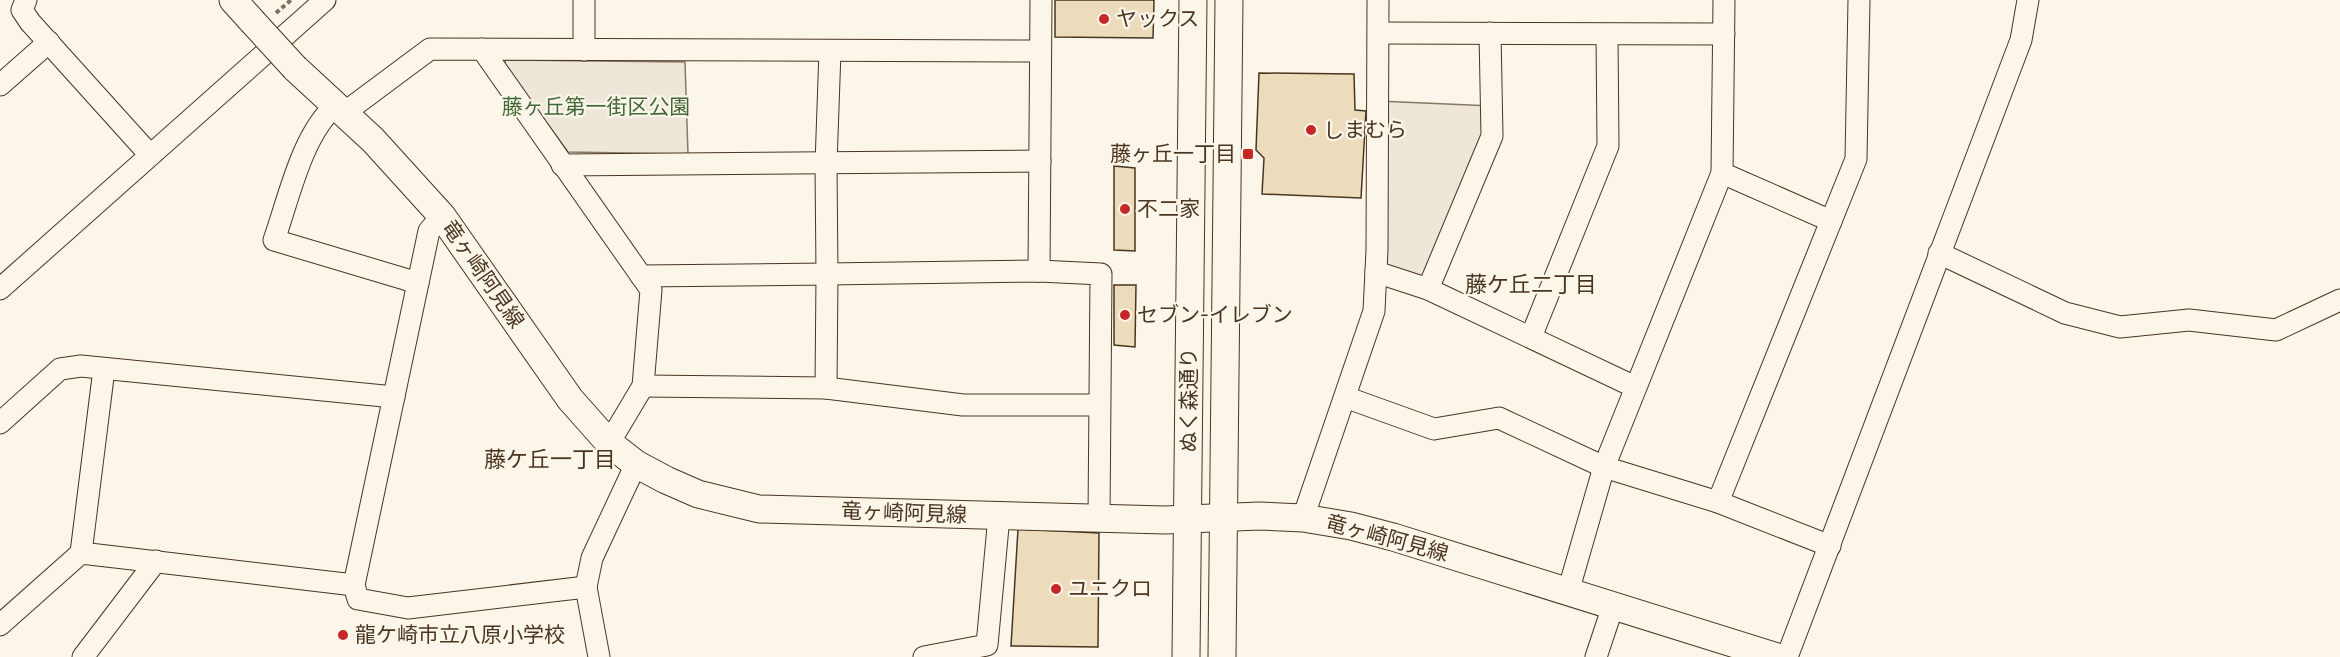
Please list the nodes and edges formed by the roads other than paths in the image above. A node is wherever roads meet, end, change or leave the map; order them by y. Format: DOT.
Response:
graph roads {
  1 [pos="233,0"];
  2 [pos="325,0"];
  3 [pos="584,0"];
  4 [pos="1041,0"];
  5 [pos="1193,0"];
  6 [pos="1229,0"];
  7 [pos="1378,0"];
  8 [pos="1724,0"];
  9 [pos="1859,0"];
  10 [pos="2028,0"];
  11 [pos="18,3"];
  12 [pos="1379,33"];
  13 [pos="1490,33"];
  14 [pos="1724,34"];
  15 [pos="1607,35"];
  16 [pos="49,42"];
  17 [pos="482,49"];
  18 [pos="584,50"];
  19 [pos="830,51"];
  20 [pos="1040,51"];
  21 [pos="0,85"];
  22 [pos="340,109"];
  23 [pos="150,155"];
  24 [pos="1040,161"];
  25 [pos="826,164"];
  26 [pos="562,165"];
  27 [pos="1722,173"];
  28 [pos="442,216"];
  29 [pos="1831,220"];
  30 [pos="1939,253"];
  31 [pos="1039,271"];
  32 [pos="1376,272"];
  33 [pos="827,274"];
  34 [pos="641,276"];
  35 [pos="418,283"];
  36 [pos="0,289"];
  37 [pos="1428,289"];
  38 [pos="2340,300"];
  39 [pos="1531,337"];
  40 [pos="104,369"];
  41 [pos="643,386"];
  42 [pos="1635,387"];
  43 [pos="826,388"];
  44 [pos="394,397"];
  45 [pos="1345,397"];
  46 [pos="1099,405"];
  47 [pos="0,423"];
  48 [pos="609,443"];
  49 [pos="636,464"];
  50 [pos="1604,467"];
  51 [pos="1718,502"];
  52 [pos="999,516"];
  53 [pos="1224,517"];
  54 [pos="1099,518"];
  55 [pos="1303,518"];
  56 [pos="1188,520"];
  57 [pos="1830,546"];
  58 [pos="81,553"];
  59 [pos="156,561"];
  60 [pos="354,585"];
  61 [pos="586,587"];
  62 [pos="1568,592"];
  63 [pos="1613,606"];
  64 [pos="0,625"];
  65 [pos="83,657"];
  66 [pos="599,657"];
  67 [pos="924,657"];
  68 [pos="1186,657"];
  69 [pos="1222,657"];
  70 [pos="1596,657"];
  71 [pos="1776,657"];
  72 [pos="1787,657"];
  1 -- 22 [label="main road, 竜ヶ崎阿見線, bridge"];
  2 -- 23 [label="street"];
  3 -- 18 [label="street"];
  4 -- 20 [label="street"];
  5 -- 56 [label="main road, ぬく森通り"];
  6 -- 53 [label="main road, ぬく森通り"];
  7 -- 12 [label="street"];
  8 -- 14 [label="street"];
  9 -- 29 [label="street"];
  10 -- 30 [label="street"];
  11 -- 16 [label="street"];
  12 -- 13 [label="street"];
  12 -- 32 [label="street"];
  13 -- 15 [label="street"];
  13 -- 37 [label="street"];
  14 -- 15 [label="street"];
  14 -- 27 [label="street"];
  15 -- 39 [label="street"];
  16 -- 21 [label="street"];
  16 -- 23 [label="street"];
  17 -- 18 [label="street"];
  17 -- 22 [label="street"];
  17 -- 26 [label="street"];
  18 -- 19 [label="street"];
  19 -- 20 [label="street"];
  19 -- 25 [label="street"];
  20 -- 24 [label="street"];
  22 -- 28 [label="main road, 竜ヶ崎阿見線"];
  22 -- 35 [label="street"];
  23 -- 36 [label="street"];
  24 -- 25 [label="street"];
  24 -- 31 [label="street"];
  25 -- 26 [label="street"];
  25 -- 33 [label="street"];
  26 -- 34 [label="street"];
  27 -- 29 [label="street"];
  27 -- 42 [label="street"];
  28 -- 35 [label="street"];
  28 -- 48 [label="main road, 竜ヶ崎阿見線"];
  29 -- 51 [label="street"];
  30 -- 38 [label="street"];
  30 -- 57 [label="street"];
  31 -- 33 [label="street"];
  31 -- 46 [label="street"];
  32 -- 37 [label="street"];
  32 -- 45 [label="street"];
  33 -- 34 [label="street"];
  33 -- 43 [label="street"];
  34 -- 41 [label="street"];
  35 -- 44 [label="street"];
  37 -- 39 [label="street"];
  39 -- 42 [label="street"];
  40 -- 44 [label="street"];
  40 -- 47 [label="street"];
  40 -- 58 [label="street"];
  41 -- 43 [label="street"];
  41 -- 48 [label="street"];
  42 -- 50 [label="street"];
  43 -- 46 [label="street"];
  44 -- 60 [label="street"];
  45 -- 50 [label="street"];
  45 -- 55 [label="street"];
  46 -- 54 [label="street"];
  48 -- 49 [label="main road, 竜ヶ崎阿見線"];
  49 -- 52 [label="main road, 竜ヶ崎阿見線"];
  49 -- 61 [label="street"];
  50 -- 51 [label="street"];
  50 -- 62 [label="street"];
  51 -- 57 [label="street"];
  52 -- 54 [label="main road, 竜ヶ崎阿見線"];
  52 -- 67 [label="street"];
  53 -- 55 [label="main road, 竜ヶ崎阿見線"];
  53 -- 56 [label="main road, 竜ヶ崎阿見線"];
  53 -- 69 [label="main road, ぬく森通り"];
  54 -- 56 [label="main road, 竜ヶ崎阿見線"];
  55 -- 62 [label="main road, 竜ヶ崎阿見線"];
  56 -- 68 [label="main road, ぬく森通り"];
  57 -- 72 [label="street"];
  58 -- 59 [label="street"];
  58 -- 64 [label="street"];
  59 -- 60 [label="street"];
  59 -- 65 [label="street"];
  60 -- 61 [label="street"];
  61 -- 66 [label="street"];
  62 -- 63 [label="main road, 竜ヶ崎阿見線"];
  63 -- 70 [label="street"];
  63 -- 71 [label="main road, 竜ヶ崎阿見線"];
}
